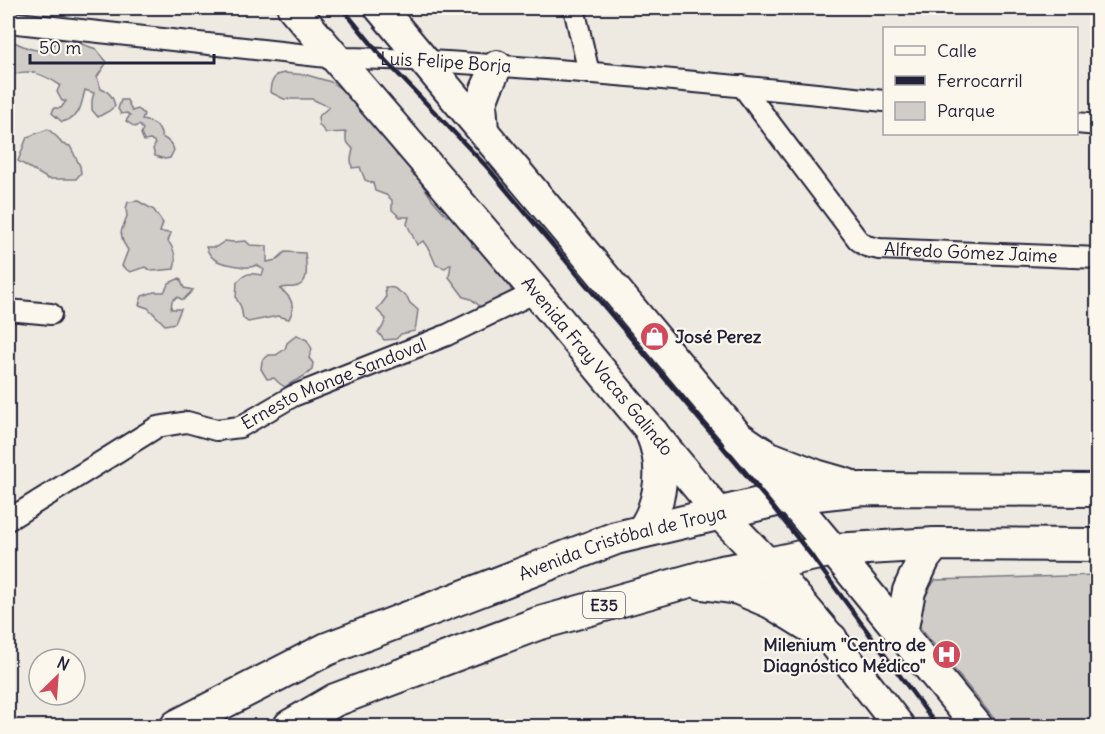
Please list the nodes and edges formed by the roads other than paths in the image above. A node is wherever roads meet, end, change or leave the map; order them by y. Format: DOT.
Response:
graph roads {
  1 [pos="293,8"];
  2 [pos="380,8"];
  3 [pos="573,8"];
  4 [pos="8,22"];
  5 [pos="336,58"];
  6 [pos="426,60"];
  7 [pos="496,66"];
  8 [pos="589,73"];
  9 [pos="742,86"];
  10 [pos="883,101"];
  11 [pos="1078,123"];
  12 [pos="1098,125"];
  13 [pos="483,130"];
  14 [pos="1098,258"];
  15 [pos="536,292"];
  16 [pos="8,310"];
  17 [pos="51,314"];
  18 [pos="652,433"];
  19 [pos="739,438"];
  20 [pos="862,489"];
  21 [pos="1098,490"];
  22 [pos="789,497"];
  23 [pos="719,513"];
  24 [pos="8,520"];
  25 [pos="643,531"];
  26 [pos="935,544"];
  27 [pos="1098,545"];
  28 [pos="834,550"];
  29 [pos="768,564"];
  30 [pos="686,582"];
  31 [pos="901,633"];
  32 [pos="831,639"];
  33 [pos="177,726"];
  34 [pos="290,726"];
  35 [pos="899,726"];
  36 [pos="977,726"];
  1 -- 5 [label="main road, Avenida Fray Vacas Galindo"];
  2 -- 6 [label="main road"];
  3 -- 8 [label="street"];
  4 -- 5 [label="street, Luis Felipe Borja"];
  5 -- 6 [label="street, Luis Felipe Borja"];
  5 -- 15 [label="main road, Avenida Fray Vacas Galindo"];
  6 -- 7 [label="street, Luis Felipe Borja"];
  6 -- 13 [label="main road"];
  7 -- 8 [label="street, Luis Felipe Borja"];
  7 -- 13 [label="main road"];
  8 -- 9 [label="street, Luis Felipe Borja"];
  9 -- 10 [label="street, Luis Felipe Borja"];
  9 -- 14 [label="street, Alfredo Gómez Jaime"];
  11 -- 12 [label="street"];
  13 -- 19 [label="main road"];
  15 -- 18 [label="main road, Avenida Fray Vacas Galindo"];
  15 -- 24 [label="street, Ernesto Monge Sandoval"];
  16 -- 17 [label="street"];
  18 -- 23 [label="main road, Avenida Fray Vacas Galindo"];
  18 -- 25 [label="highway"];
  19 -- 20 [label="highway"];
  19 -- 22 [label="main road"];
  20 -- 21 [label="highway, Avenida Cristóbal de Troya"];
  20 -- 22 [label="highway, Avenida Cristóbal de Troya"];
  22 -- 23 [label="highway, Avenida Cristóbal de Troya"];
  22 -- 28 [label="main road"];
  23 -- 25 [label="highway, Avenida Cristóbal de Troya"];
  23 -- 29 [label="main road, Avenida Fray Vacas Galindo"];
  25 -- 33 [label="highway, Avenida Cristóbal de Troya"];
  26 -- 27 [label="highway, E35"];
  26 -- 28 [label="highway, E35"];
  26 -- 31 [label="highway"];
  28 -- 29 [label="highway, E35"];
  28 -- 31 [label="main road"];
  29 -- 30 [label="highway, E35"];
  29 -- 32 [label="main road, Avenida Fray Vacas Galindo"];
  30 -- 32 [label="highway"];
  30 -- 34 [label="highway, E35"];
  31 -- 36 [label="main road"];
  32 -- 35 [label="main road, Avenida Fray Vacas Galindo"];
}
